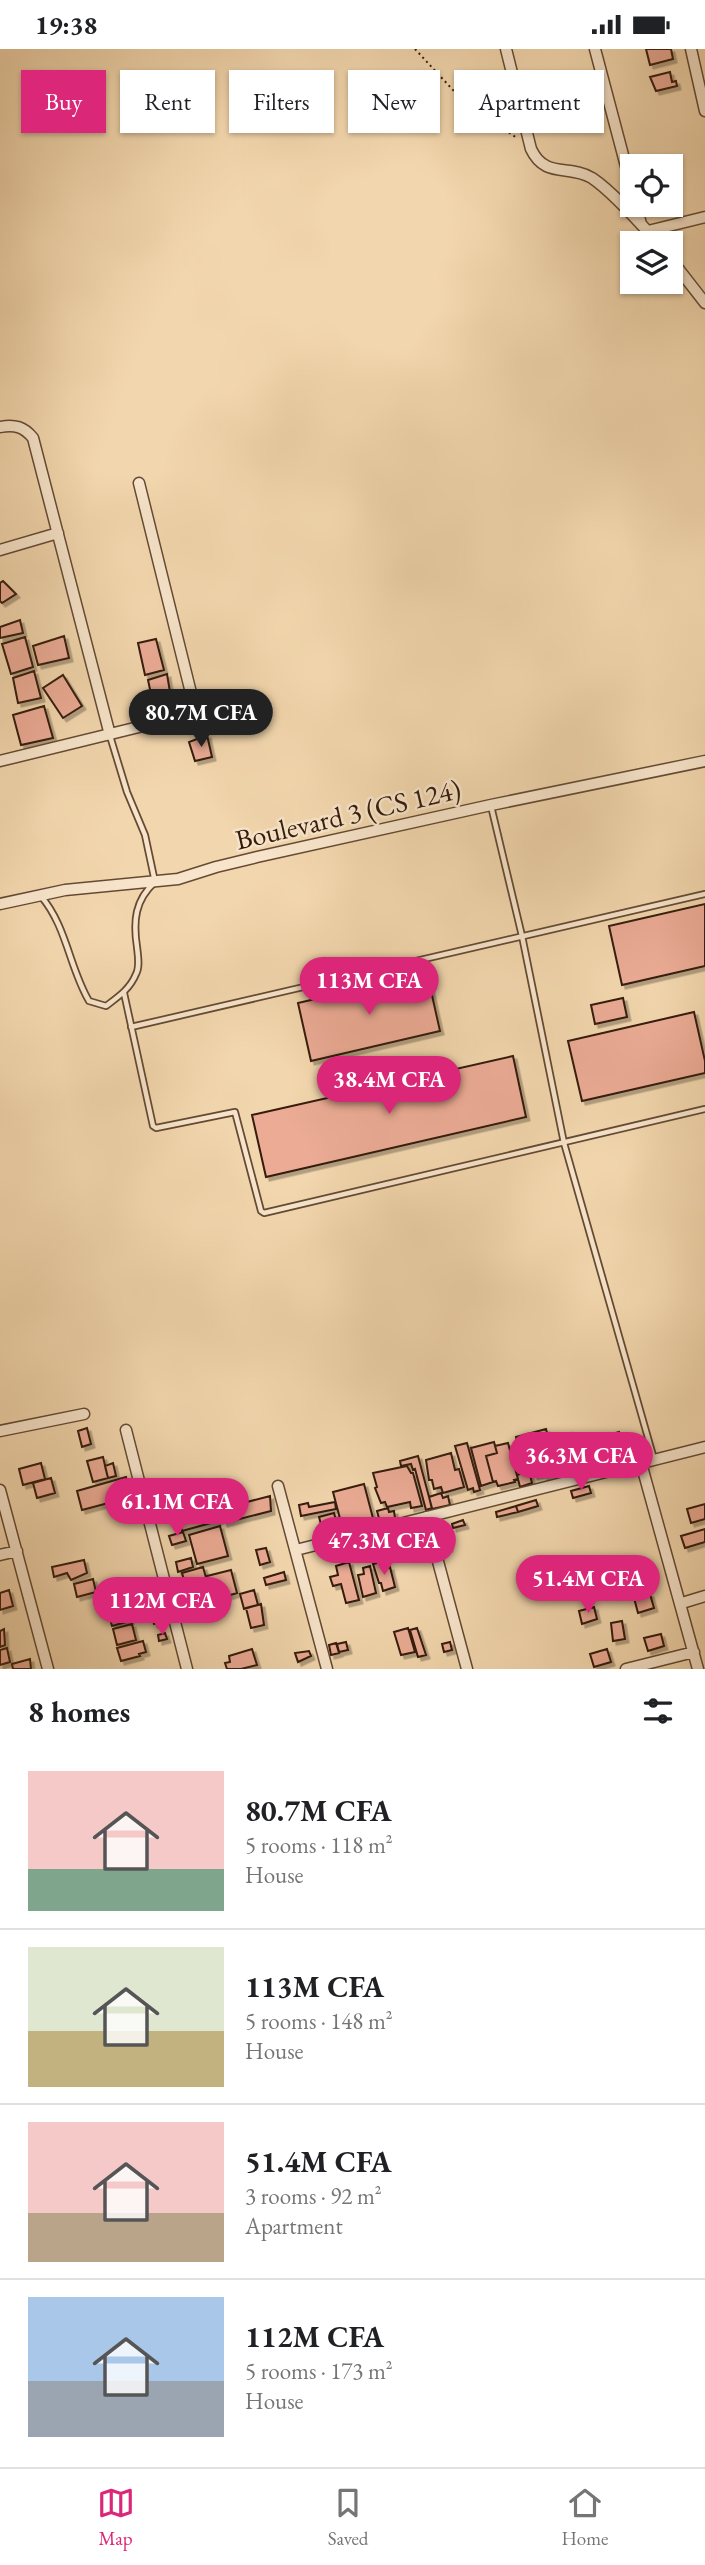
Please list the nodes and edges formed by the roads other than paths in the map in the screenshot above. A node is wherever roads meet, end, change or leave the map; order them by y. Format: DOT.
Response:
graph roads {
  1 [pos="506,49"];
  2 [pos="595,49"];
  3 [pos="691,49"];
  4 [pos="705,111"];
  5 [pos="623,154"];
  6 [pos="640,217"];
  7 [pos="705,217"];
  8 [pos="644,228"];
  9 [pos="647,231"];
  10 [pos="683,275"];
  11 [pos="705,303"];
  12 [pos="0,428"];
  13 [pos="139,483"];
  14 [pos="58,533"];
  15 [pos="0,550"];
  16 [pos="110,735"];
  17 [pos="0,749"];
  18 [pos="2,761"];
  19 [pos="705,761"];
  20 [pos="491,805"];
  21 [pos="155,882"];
  22 [pos="39,894"];
  23 [pos="705,894"];
  24 [pos="0,904"];
  25 [pos="522,936"];
  26 [pos="124,993"];
  27 [pos="131,1027"];
  28 [pos="705,1109"];
  29 [pos="564,1143"];
  30 [pos="83,1414"];
  31 [pos="126,1430"];
  32 [pos="0,1431"];
  33 [pos="705,1447"];
  34 [pos="654,1460"];
  35 [pos="641,1463"];
  36 [pos="278,1486"];
  37 [pos="0,1490"];
  38 [pos="426,1517"];
  39 [pos="296,1550"];
  40 [pos="17,1551"];
  41 [pos="0,1555"];
  42 [pos="705,1596"];
  43 [pos="681,1603"];
  44 [pos="694,1652"];
  45 [pos="48,1669"];
  46 [pos="187,1669"];
  47 [pos="327,1669"];
  48 [pos="467,1669"];
  49 [pos="626,1669"];
  50 [pos="698,1669"];
  1 -- 8 [label="street"];
  2 -- 5 [label="street"];
  3 -- 4 [label="street"];
  6 -- 8 [label="street"];
  7 -- 8 [label="street"];
  8 -- 9 [label="street"];
  10 -- 11 [label="street"];
  12 -- 14 [label="street"];
  13 -- 16 [label="street"];
  14 -- 15 [label="street"];
  14 -- 16 [label="street"];
  16 -- 18 [label="street"];
  16 -- 21 [label="lane"];
  17 -- 18 [label="street"];
  19 -- 20 [label="street, Boulevard 3 (CS 124)"];
  20 -- 21 [label="street, Boulevard 3 (CS 124)"];
  20 -- 25 [label="lane"];
  21 -- 22 [label="street, Boulevard 3 (CS 124)"];
  21 -- 26 [label="lane"];
  22 -- 24 [label="street, Boulevard 3 (CS 124)"];
  22 -- 26 [label="lane"];
  23 -- 25 [label="lane"];
  25 -- 27 [label="lane"];
  25 -- 29 [label="lane"];
  26 -- 27 [label="lane"];
  27 -- 29 [label="lane"];
  28 -- 29 [label="lane"];
  29 -- 34 [label="lane"];
  30 -- 32 [label="street"];
  31 -- 46 [label="street"];
  33 -- 34 [label="street"];
  34 -- 35 [label="street"];
  35 -- 38 [label="street"];
  35 -- 43 [label="street"];
  36 -- 39 [label="street"];
  37 -- 40 [label="street"];
  38 -- 39 [label="street"];
  38 -- 48 [label="street"];
  39 -- 47 [label="street"];
  40 -- 41 [label="street"];
  40 -- 45 [label="street"];
  42 -- 43 [label="street"];
  43 -- 44 [label="street"];
  44 -- 49 [label="street"];
  44 -- 50 [label="street"];
}
